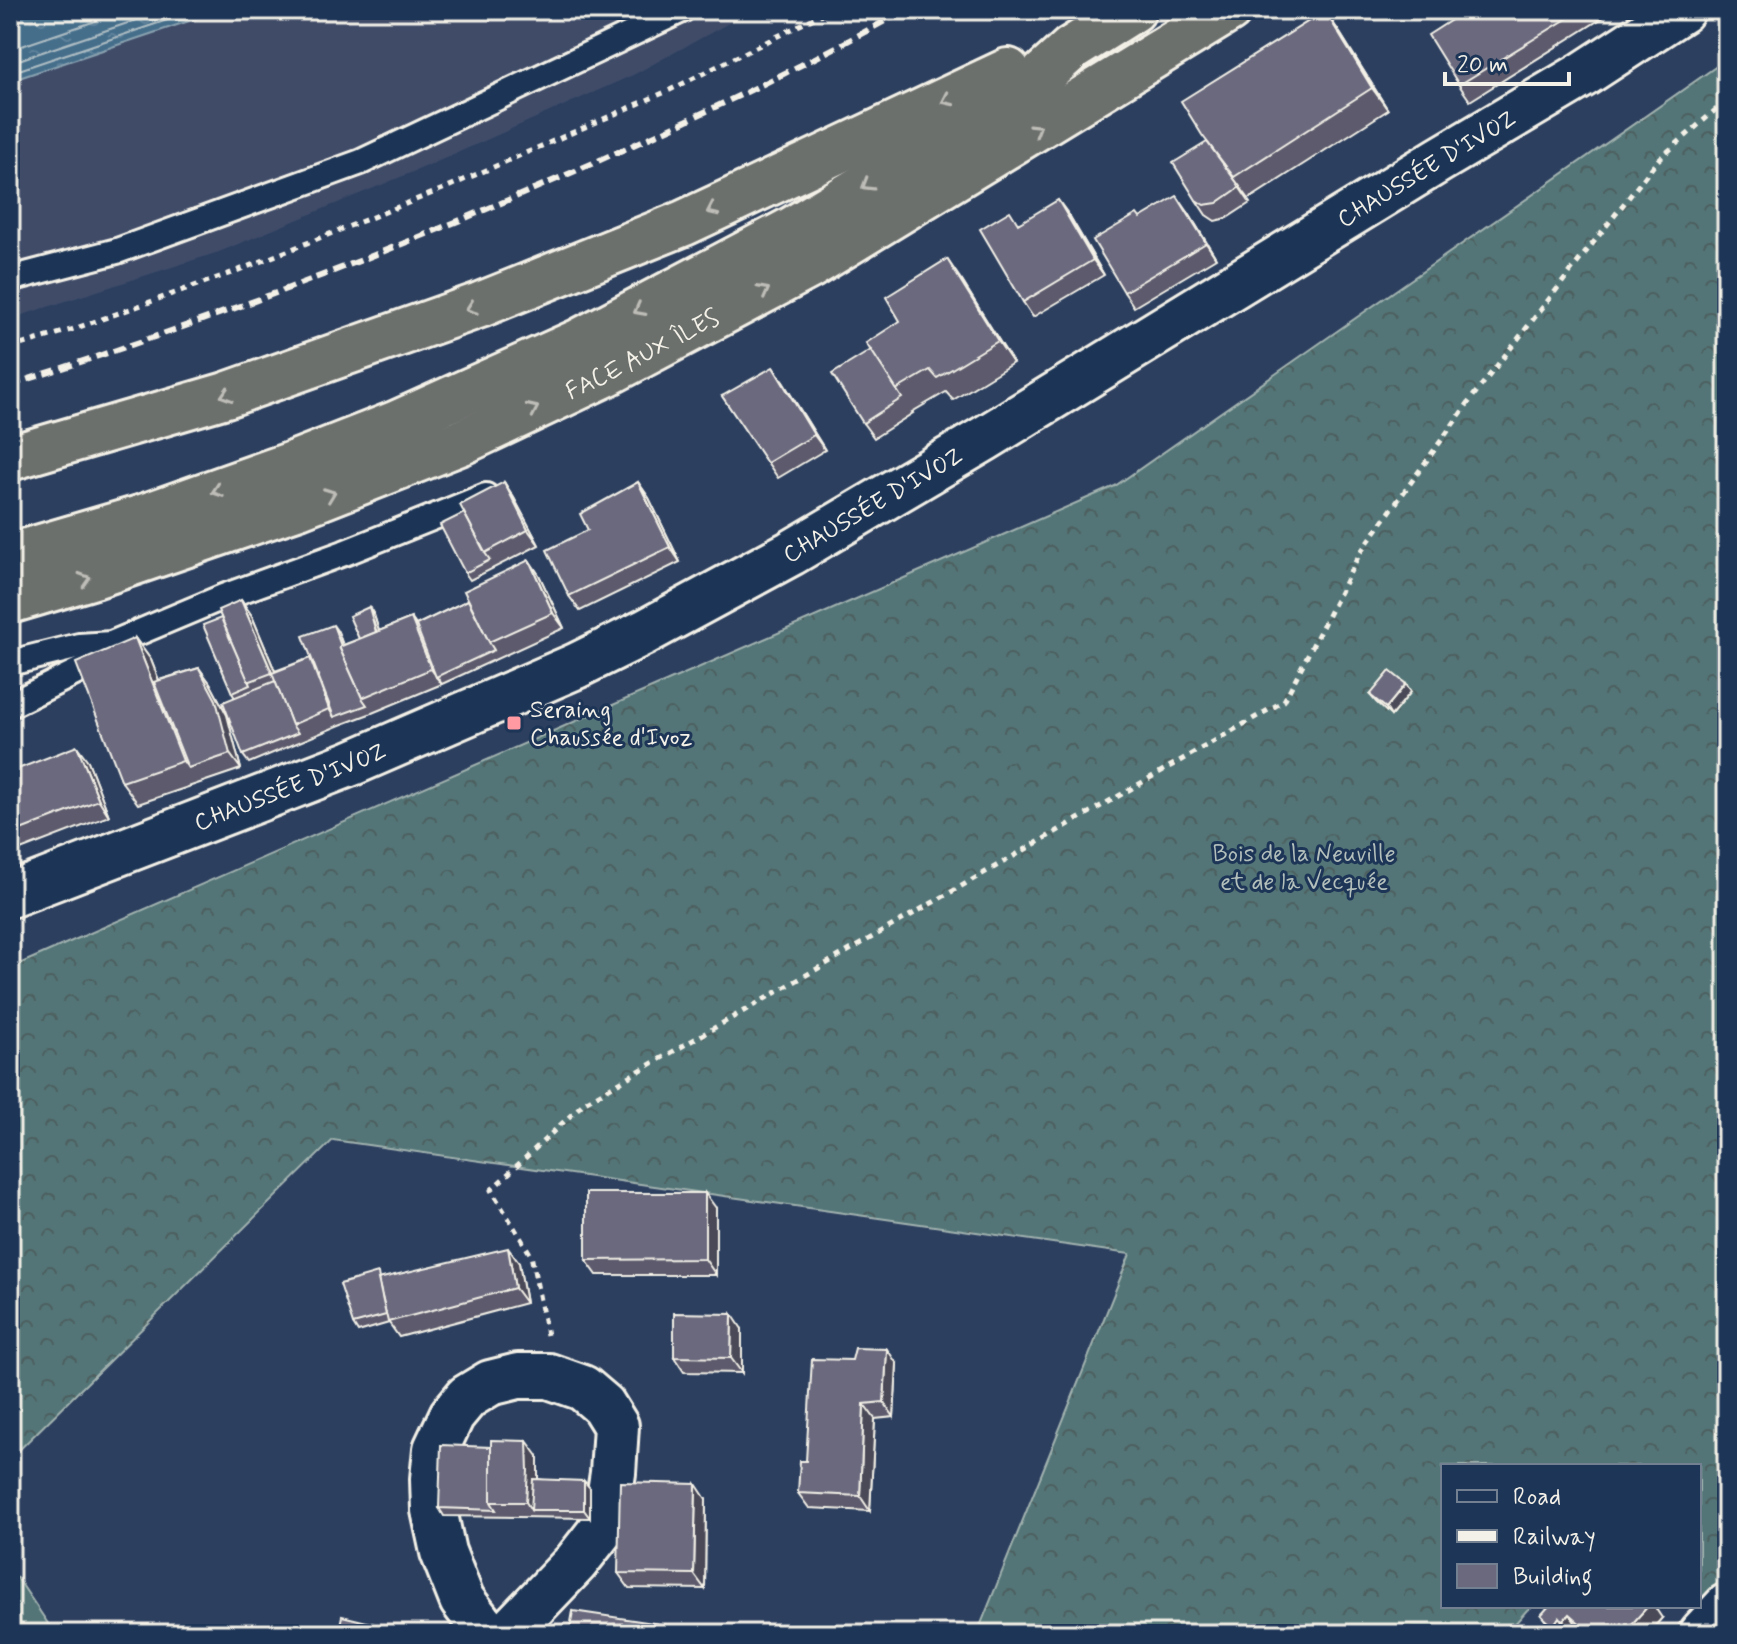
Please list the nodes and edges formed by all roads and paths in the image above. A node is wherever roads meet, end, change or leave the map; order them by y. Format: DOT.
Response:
graph roads {
  1 [pos="682,10"];
  2 [pos="830,10"];
  3 [pos="1133,10"];
  4 [pos="1229,10"];
  5 [pos="1682,10"];
  6 [pos="1071,49"];
  7 [pos="1727,100"];
  8 [pos="10,279"];
  9 [pos="10,348"];
  10 [pos="10,458"];
  11 [pos="486,496"];
  12 [pos="10,556"];
  13 [pos="10,601"];
  14 [pos="111,644"];
  15 [pos="10,663"];
  16 [pos="10,705"];
  17 [pos="10,895"];
  18 [pos="549,1376"];
  19 [pos="1727,1606"];
  20 [pos="488,1634"];
  21 [pos="507,1634"];
  22 [pos="1701,1634"];
  1 -- 8 [label="lane"];
  2 -- 9 [label="path"];
  3 -- 6 [label="highway, FACE AUX ÎLES"];
  13 -- 4 [label="highway, FACE AUX ÎLES, one-way"];
  5 -- 17 [label="main road, CHAUSSÉE D'IVOZ"];
  6 -- 10 [label="highway, one-way"];
  6 -- 12 [label="highway, FACE AUX ÎLES, one-way"];
  7 -- 18 [label="path"];
  11 -- 14 [label="lane"];
  14 -- 15 [label="lane"];
  14 -- 16 [label="lane"];
  18 -- 20 [label="main road"];
  18 -- 21 [label="main road"];
  19 -- 22 [label="main road"];
}
